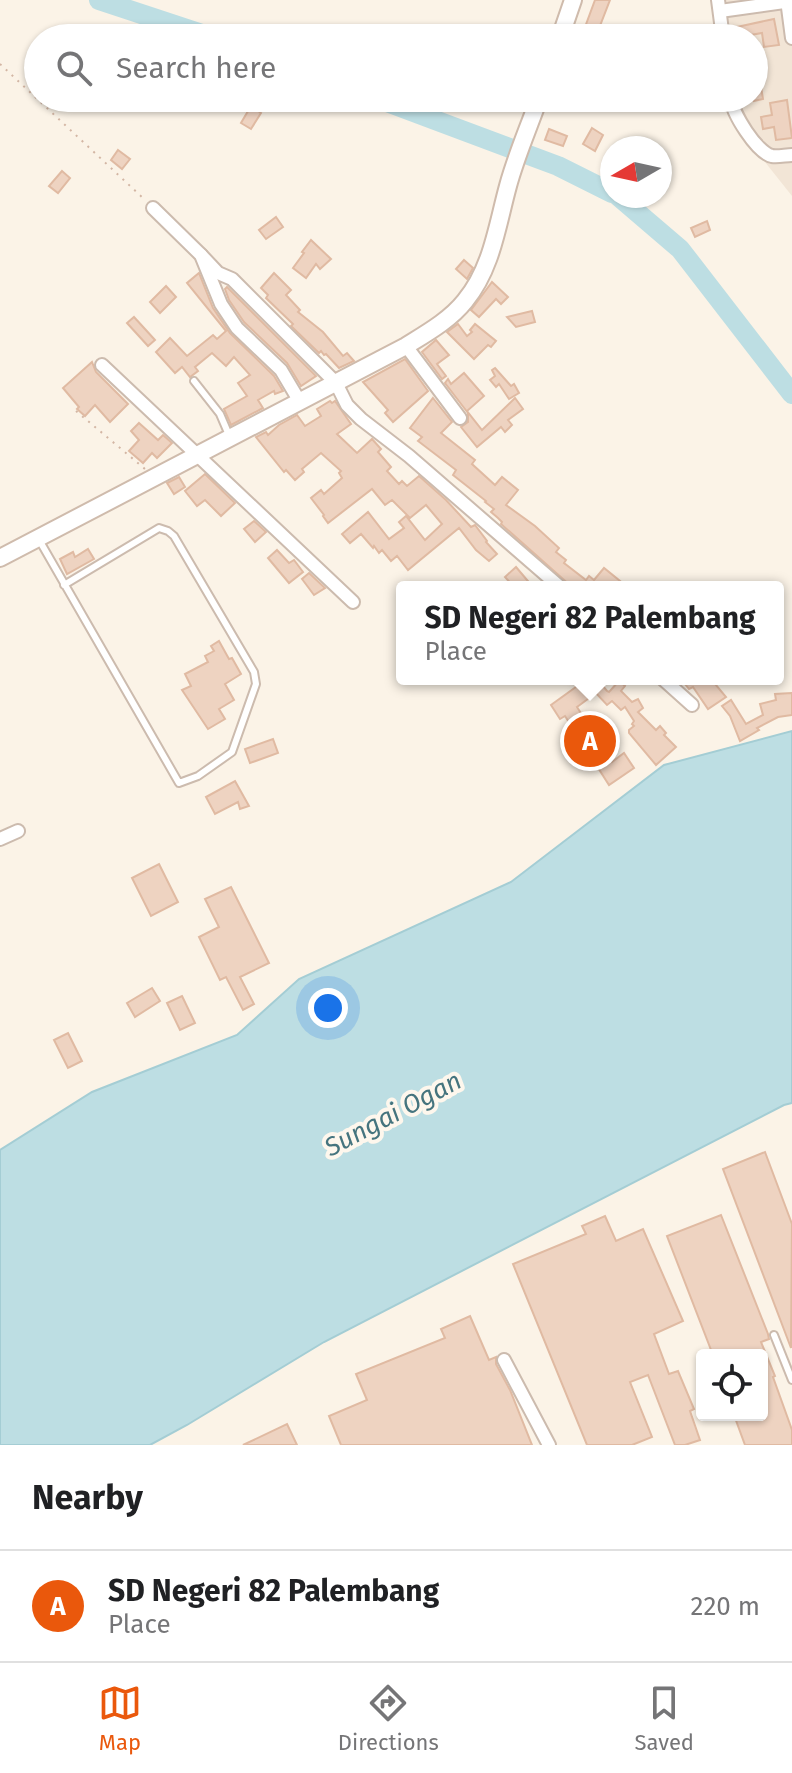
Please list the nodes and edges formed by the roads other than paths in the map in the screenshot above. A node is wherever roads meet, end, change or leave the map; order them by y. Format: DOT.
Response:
graph roads {
  1 [pos="573,0"];
  2 [pos="789,1"];
  3 [pos="719,6"];
  4 [pos="565,24"];
  5 [pos="792,38"];
  6 [pos="534,112"];
  7 [pos="735,112"];
  8 [pos="792,155"];
  9 [pos="153,208"];
  10 [pos="214,276"];
  11 [pos="406,346"];
  12 [pos="102,365"];
  13 [pos="194,381"];
  14 [pos="336,383"];
  15 [pos="300,402"];
  16 [pos="460,418"];
  17 [pos="230,439"];
  18 [pos="196,455"];
  19 [pos="38,538"];
  20 [pos="0,558"];
  21 [pos="553,581"];
  22 [pos="64,585"];
  23 [pos="353,602"];
  24 [pos="670,685"];
  25 [pos="692,705"];
  26 [pos="18,831"];
  27 [pos="0,839"];
  28 [pos="774,1335"];
  29 [pos="504,1360"];
  30 [pos="792,1380"];
  31 [pos="549,1445"];
  1 -- 4 [label="street"];
  2 -- 3 [label="street"];
  2 -- 5 [label="street"];
  6 -- 11 [label="street"];
  7 -- 8 [label="street"];
  9 -- 10 [label="street"];
  10 -- 14 [label="street"];
  10 -- 15 [label="street"];
  11 -- 14 [label="street"];
  11 -- 16 [label="street"];
  12 -- 18 [label="street"];
  13 -- 17 [label="lane"];
  14 -- 15 [label="street"];
  14 -- 21 [label="street"];
  15 -- 17 [label="street"];
  17 -- 18 [label="street"];
  18 -- 19 [label="street"];
  18 -- 23 [label="street"];
  19 -- 20 [label="street"];
  19 -- 22 [label="lane"];
  22 -- 22 [label="lane"];
  24 -- 25 [label="street"];
  26 -- 27 [label="street"];
  28 -- 30 [label="lane"];
  29 -- 31 [label="street"];
}
